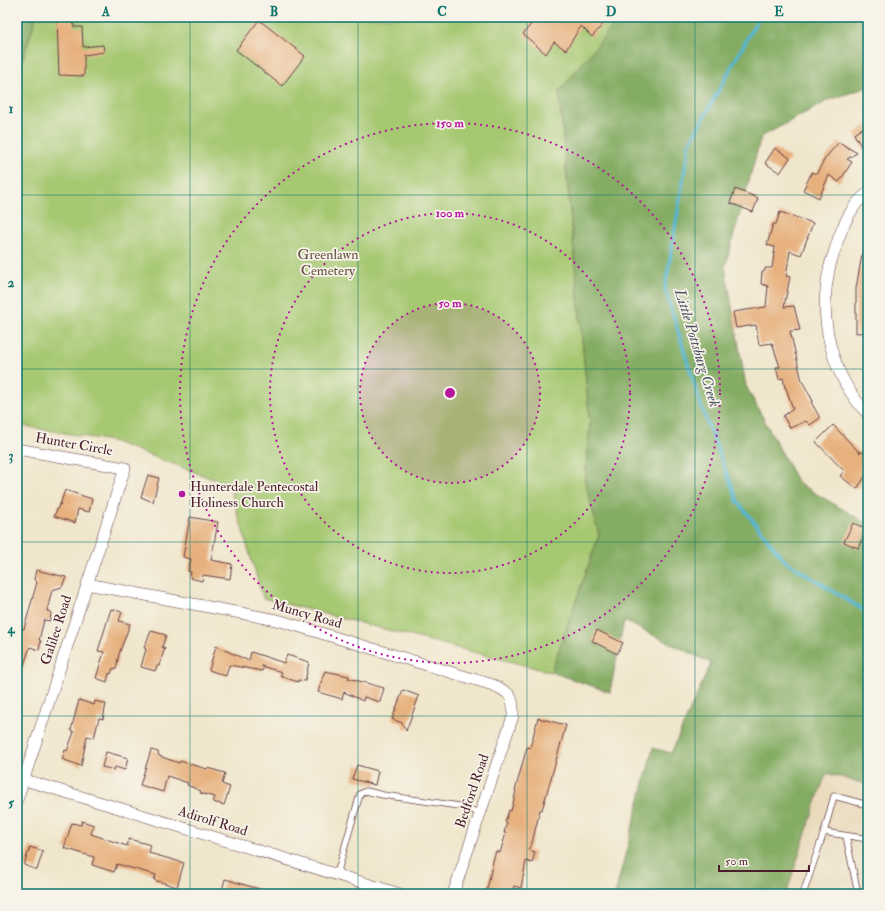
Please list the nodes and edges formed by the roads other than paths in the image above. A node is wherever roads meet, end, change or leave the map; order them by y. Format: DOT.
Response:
graph roads {
  1 [pos="868,192"];
  2 [pos="868,414"];
  3 [pos="17,449"];
  4 [pos="125,468"];
  5 [pos="87,584"];
  6 [pos="511,697"];
  7 [pos="20,779"];
  8 [pos="17,800"];
  9 [pos="868,805"];
  10 [pos="480,813"];
  11 [pos="824,832"];
  12 [pos="846,836"];
  13 [pos="868,839"];
  14 [pos="337,874"];
  15 [pos="400,894"];
  16 [pos="453,894"];
  17 [pos="803,894"];
  18 [pos="858,894"];
  1 -- 2 [label="street"];
  3 -- 4 [label="street, Hunter Circle"];
  4 -- 5 [label="street, Galilee Road"];
  5 -- 6 [label="street, Muncy Road"];
  5 -- 7 [label="street, Galilee Road"];
  6 -- 10 [label="street, Bedford Road"];
  7 -- 8 [label="street, Galilee Road"];
  7 -- 14 [label="street, Adirolf Road"];
  9 -- 11 [label="lane"];
  10 -- 14 [label="lane"];
  10 -- 16 [label="street, Bedford Road"];
  11 -- 12 [label="lane"];
  11 -- 17 [label="lane"];
  12 -- 13 [label="lane"];
  12 -- 18 [label="lane"];
  14 -- 15 [label="street, Adirolf Road"];
}
